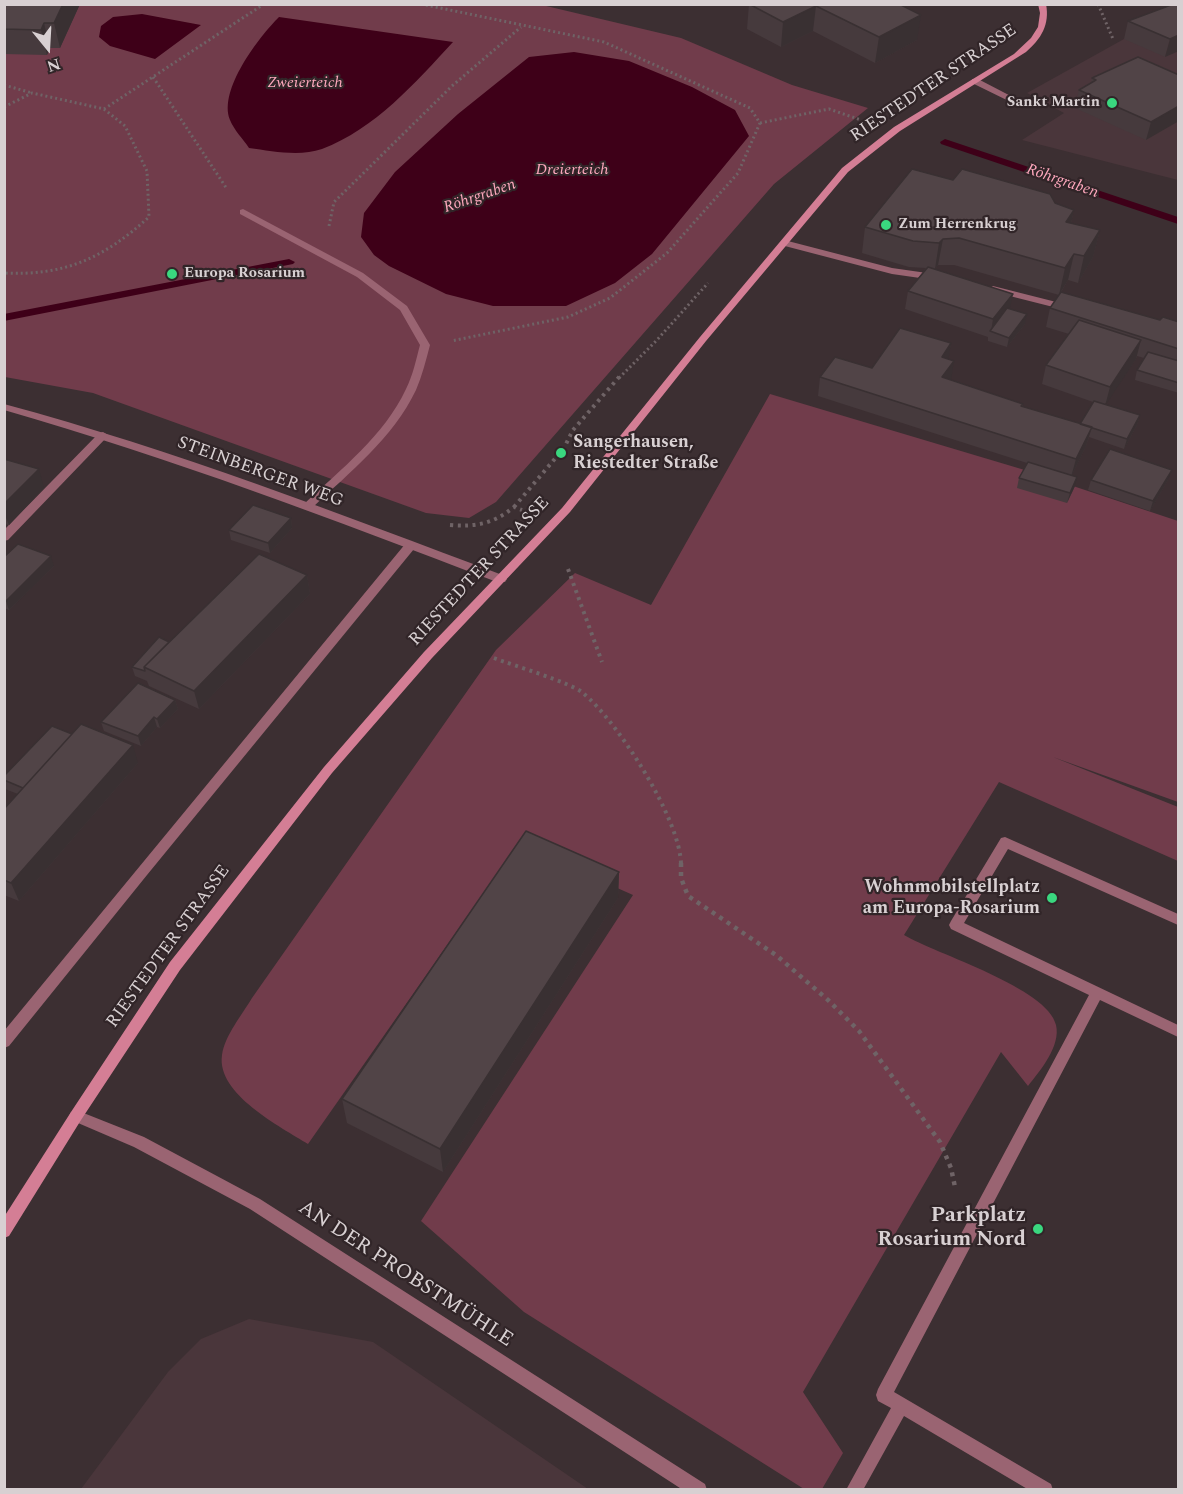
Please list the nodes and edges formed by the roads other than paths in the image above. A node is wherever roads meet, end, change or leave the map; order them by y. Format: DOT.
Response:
graph roads {
  1 [pos="1041,4"];
  2 [pos="975,81"];
  3 [pos="1024,105"];
  4 [pos="243,212"];
  5 [pos="783,243"];
  6 [pos="943,278"];
  7 [pos="986,287"];
  8 [pos="1077,310"];
  9 [pos="4,406"];
  10 [pos="102,435"];
  11 [pos="308,507"];
  12 [pos="4,537"];
  13 [pos="410,546"];
  14 [pos="501,579"];
  15 [pos="1179,920"];
  16 [pos="1097,992"];
  17 [pos="1179,1031"];
  18 [pos="4,1042"];
  19 [pos="76,1116"];
  20 [pos="4,1231"];
  21 [pos="901,1405"];
  22 [pos="699,1490"];
  23 [pos="854,1490"];
  24 [pos="1045,1490"];
  1 -- 2 [label="main road, RIESTEDTER STRASSE"];
  2 -- 3 [label="street"];
  2 -- 5 [label="main road, RIESTEDTER STRASSE"];
  4 -- 11 [label="street"];
  5 -- 6 [label="street"];
  5 -- 14 [label="main road, RIESTEDTER STRASSE"];
  7 -- 8 [label="street"];
  9 -- 10 [label="street, STEINBERGER WEG"];
  10 -- 11 [label="street, STEINBERGER WEG"];
  10 -- 12 [label="street"];
  11 -- 13 [label="street, STEINBERGER WEG"];
  13 -- 14 [label="street, STEINBERGER WEG"];
  13 -- 18 [label="street"];
  14 -- 19 [label="main road, RIESTEDTER STRASSE"];
  15 -- 16 [label="street"];
  16 -- 17 [label="street"];
  16 -- 21 [label="street"];
  19 -- 20 [label="main road, RIESTEDTER STRASSE"];
  19 -- 22 [label="street, AN DER PROBSTMÜHLE"];
  21 -- 23 [label="street"];
  21 -- 24 [label="street"];
}
